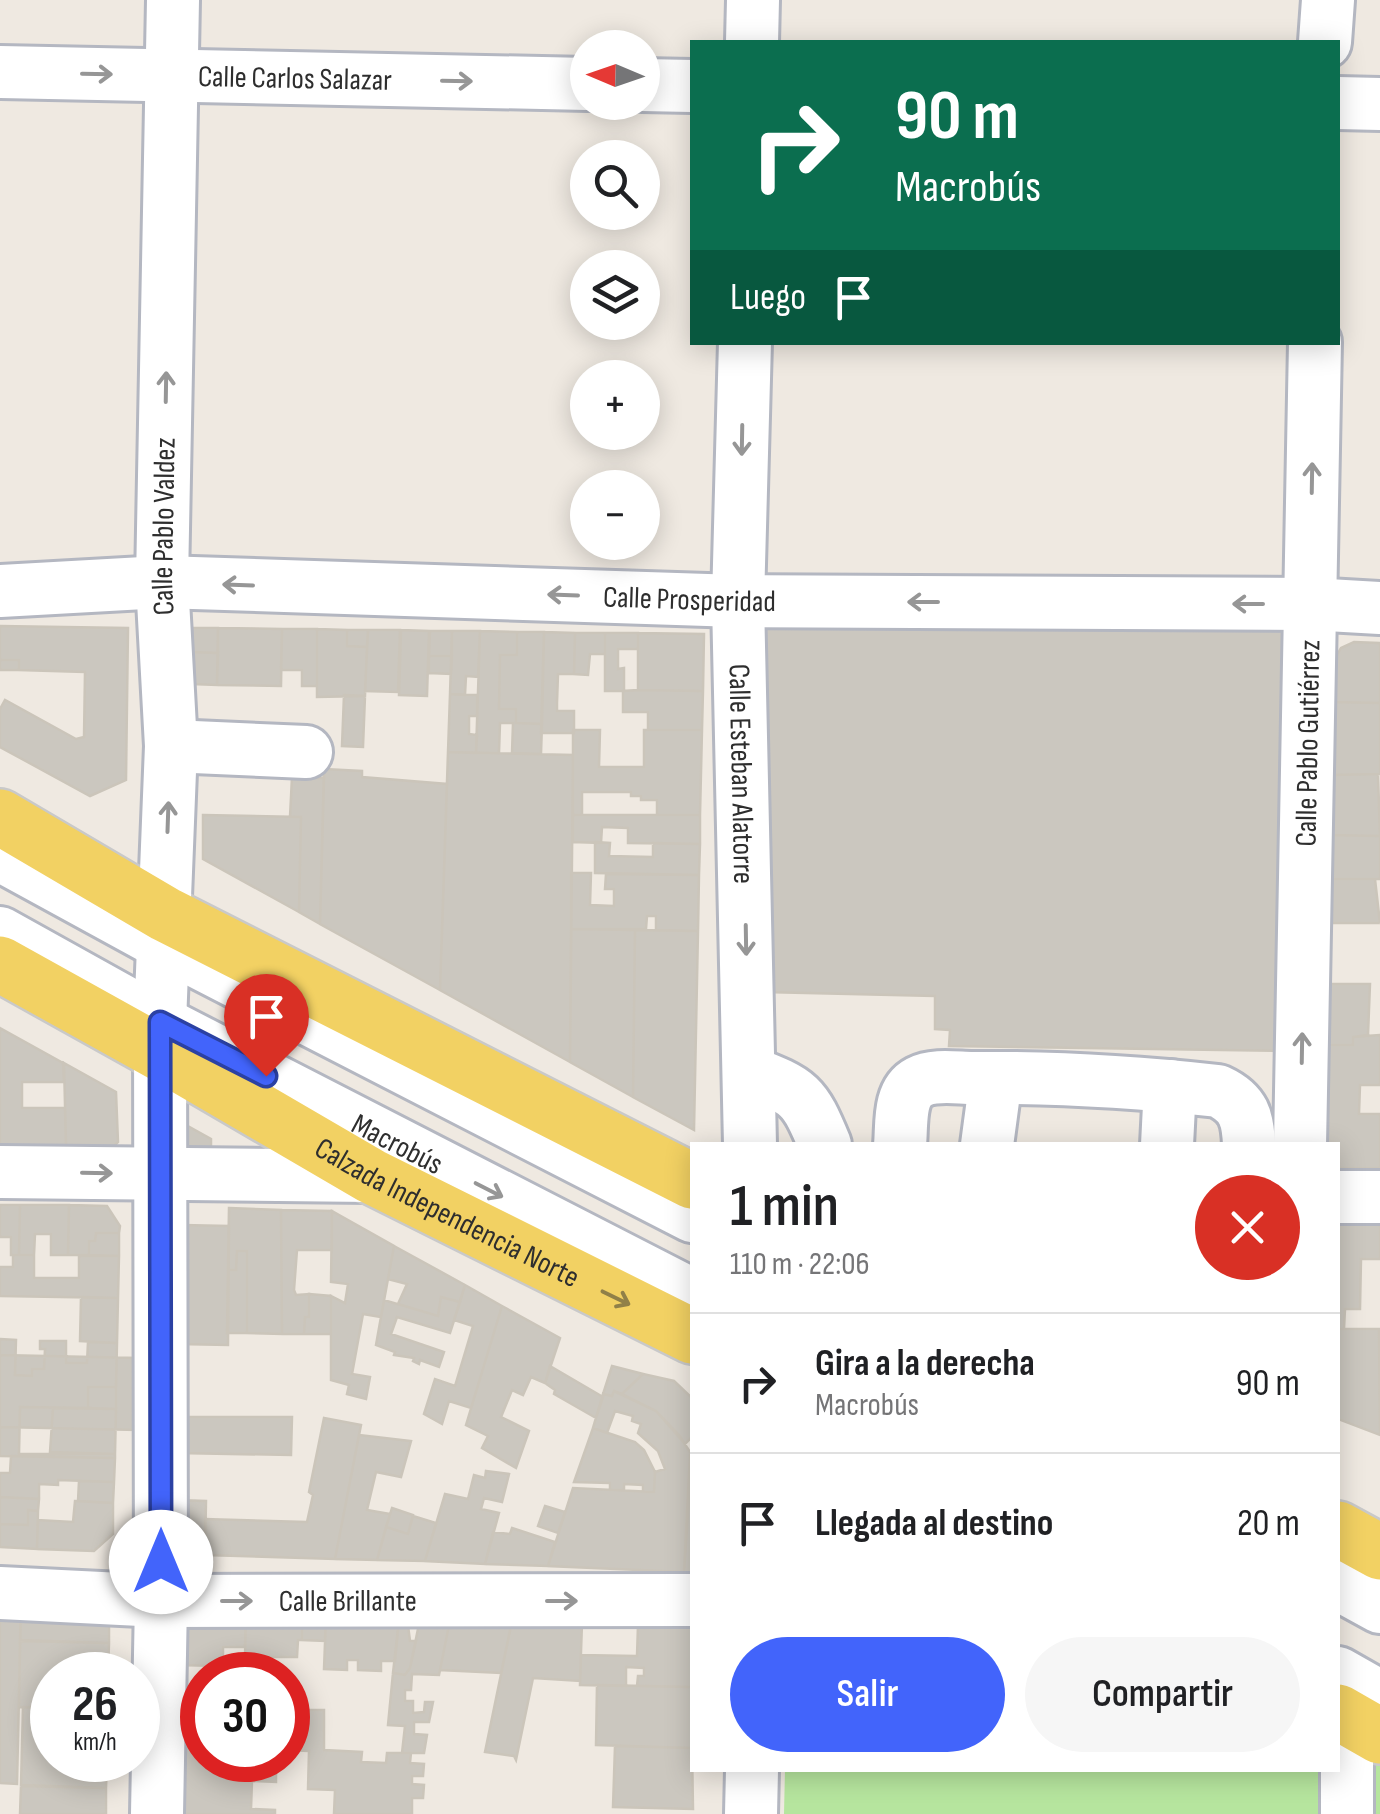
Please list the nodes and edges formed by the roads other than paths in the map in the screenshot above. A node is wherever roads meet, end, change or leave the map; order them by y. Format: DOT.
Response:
graph roads {
  1 [pos="173,0"];
  2 [pos="753,0"];
  3 [pos="1328,0"];
  4 [pos="752,40"];
  5 [pos="1325,40"];
  6 [pos="0,72"];
  7 [pos="172,75"];
  8 [pos="570,84"];
  9 [pos="660,85"];
  10 [pos="690,86"];
  11 [pos="1340,102"];
  12 [pos="1380,104"];
  13 [pos="745,345"];
  14 [pos="1315,345"];
  15 [pos="162,582"];
  16 [pos="0,591"];
  17 [pos="738,600"];
  18 [pos="1310,604"];
  19 [pos="1380,608"];
  20 [pos="171,746"];
  21 [pos="306,752"];
  22 [pos="0,816"];
  23 [pos="0,855"];
  24 [pos="164,930"];
  25 [pos="0,932"];
  26 [pos="0,964"];
  27 [pos="160,1037"];
  28 [pos="749,1072"];
  29 [pos="996,1078"];
  30 [pos="1170,1086"];
  31 [pos="750,1142"];
  32 [pos="824,1142"];
  33 [pos="900,1142"];
  34 [pos="986,1142"];
  35 [pos="1167,1142"];
  36 [pos="1249,1142"];
  37 [pos="1300,1142"];
  38 [pos="0,1172"];
  39 [pos="162,1174"];
  40 [pos="371,1176"];
  41 [pos="690,1181"];
  42 [pos="1340,1196"];
  43 [pos="1380,1197"];
  44 [pos="690,1215"];
  45 [pos="690,1294"];
  46 [pos="690,1335"];
  47 [pos="1340,1529"];
  48 [pos="1380,1552"];
  49 [pos="1340,1585"];
  50 [pos="0,1593"];
  51 [pos="690,1600"];
  52 [pos="161,1601"];
  53 [pos="1380,1607"];
  54 [pos="1340,1674"];
  55 [pos="1380,1697"];
  56 [pos="1355,1737"];
  57 [pos="752,1772"];
  58 [pos="157,1814"];
  59 [pos="751,1814"];
  60 [pos="1347,1814"];
  1 -- 7 [label="street, Calle Pablo Valdez"];
  2 -- 4 [label="street"];
  3 -- 5 [label="street"];
  6 -- 7 [label="street, Calle Carlos Salazar, one-way"];
  7 -- 8 [label="street, Calle Carlos Salazar, one-way"];
  15 -- 7 [label="street, Calle Pablo Valdez, one-way"];
  9 -- 10 [label="street"];
  11 -- 12 [label="street"];
  13 -- 17 [label="street, Calle Esteban Alatorre, one-way"];
  18 -- 14 [label="street, Calle Pablo Gutiérrez, one-way"];
  15 -- 16 [label="street, Calle Prosperidad"];
  17 -- 15 [label="street, Calle Prosperidad, one-way"];
  15 -- 20 [label="street, Calle Pablo Valdez"];
  18 -- 17 [label="street, Calle Prosperidad, one-way"];
  17 -- 28 [label="street, Calle Esteban Alatorre, one-way"];
  18 -- 19 [label="street, Calle Prosperidad"];
  37 -- 18 [label="street, Calle Pablo Gutiérrez, one-way"];
  20 -- 21 [label="street"];
  24 -- 20 [label="street, Calle Pablo Valdez, one-way"];
  22 -- 24 [label="main road"];
  23 -- 24 [label="street"];
  24 -- 27 [label="street, Calle Pablo Valdez"];
  24 -- 41 [label="main road"];
  24 -- 44 [label="street"];
  25 -- 27 [label="street, Macrobús"];
  26 -- 27 [label="main road, Calzada Independencia Norte"];
  27 -- 39 [label="street, Calle Pablo Valdez"];
  27 -- 40 [label="main road, Calzada Independencia Norte"];
  27 -- 45 [label="street, Macrobús, one-way"];
  28 -- 31 [label="street, Calle Esteban Alatorre"];
  28 -- 32 [label="street"];
  29 -- 30 [label="street"];
  29 -- 33 [label="street"];
  29 -- 34 [label="street"];
  30 -- 35 [label="street"];
  30 -- 36 [label="street"];
  38 -- 39 [label="street, one-way"];
  39 -- 40 [label="street"];
  39 -- 52 [label="street, Calle Pablo Valdez"];
  40 -- 46 [label="main road, Calzada Independencia Norte, one-way"];
  42 -- 43 [label="street"];
  47 -- 48 [label="main road"];
  49 -- 53 [label="street"];
  50 -- 52 [label="street, Calle Brillante"];
  52 -- 51 [label="street, Calle Brillante, one-way"];
  52 -- 58 [label="street, Calle Pablo Valdez"];
  54 -- 55 [label="street"];
  56 -- 60 [label="street"];
  57 -- 59 [label="street"];
}
